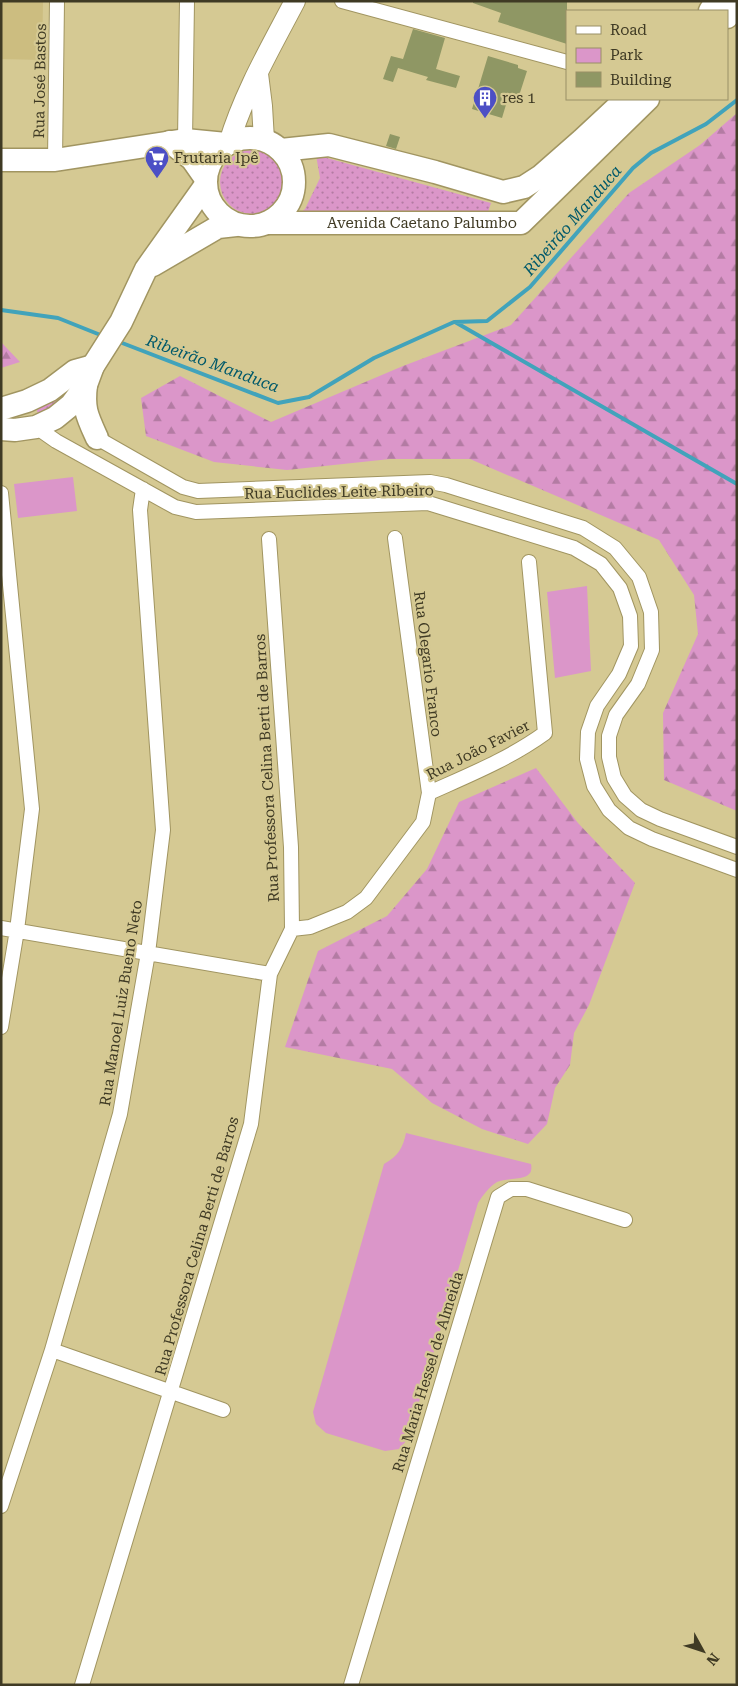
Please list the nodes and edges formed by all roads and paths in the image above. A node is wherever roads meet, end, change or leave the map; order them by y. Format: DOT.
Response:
graph roads {
  1 [pos="57,1"];
  2 [pos="187,1"];
  3 [pos="295,1"];
  4 [pos="342,1"];
  5 [pos="737,3"];
  6 [pos="728,16"];
  7 [pos="566,62"];
  8 [pos="258,74"];
  9 [pos="625,100"];
  10 [pos="647,100"];
  11 [pos="228,144"];
  12 [pos="179,145"];
  13 [pos="273,145"];
  14 [pos="1,160"];
  15 [pos="55,160"];
  16 [pos="206,183"];
  17 [pos="266,224"];
  18 [pos="236,225"];
  19 [pos="146,269"];
  20 [pos="92,370"];
  21 [pos="50,390"];
  22 [pos="26,401"];
  23 [pos="71,405"];
  24 [pos="1,409"];
  25 [pos="36,427"];
  26 [pos="1,429"];
  27 [pos="97,438"];
  28 [pos="139,462"];
  29 [pos="169,479"];
  30 [pos="127,480"];
  31 [pos="404,483"];
  32 [pos="143,489"];
  33 [pos="1,493"];
  34 [pos="158,498"];
  35 [pos="406,504"];
  36 [pos="395,538"];
  37 [pos="269,539"];
  38 [pos="529,562"];
  39 [pos="429,793"];
  40 [pos="737,847"];
  41 [pos="737,870"];
  42 [pos="1,928"];
  43 [pos="292,928"];
  44 [pos="17,930"];
  45 [pos="148,953"];
  46 [pos="270,974"];
  47 [pos="1,1027"];
  48 [pos="625,1220"];
  49 [pos="52,1350"];
  50 [pos="171,1392"];
  51 [pos="223,1410"];
  52 [pos="2,1502"];
  53 [pos="82,1685"];
  54 [pos="351,1685"];
  1 -- 15 [label="street, Rua José Bastos"];
  2 -- 12 [label="street"];
  3 -- 8 [label="main road"];
  4 -- 7 [label="street"];
  5 -- 6 [label="main road"];
  8 -- 11 [label="main road"];
  8 -- 13 [label="main road"];
  9 -- 13 [label="main road, Avenida Caetano Palumbo"];
  10 -- 17 [label="main road, Avenida Caetano Palumbo"];
  11 -- 12 [label="main road"];
  11 -- 13 [label="main road"];
  11 -- 16 [label="main road"];
  12 -- 15 [label="main road"];
  12 -- 16 [label="main road"];
  13 -- 17 [label="main road"];
  14 -- 15 [label="main road"];
  16 -- 18 [label="main road"];
  16 -- 19 [label="main road"];
  17 -- 18 [label="main road"];
  18 -- 19 [label="main road"];
  19 -- 20 [label="main road"];
  20 -- 21 [label="main road"];
  20 -- 23 [label="main road"];
  20 -- 27 [label="main road"];
  21 -- 22 [label="main road"];
  21 -- 23 [label="main road"];
  22 -- 24 [label="main road"];
  22 -- 25 [label="main road"];
  23 -- 25 [label="main road"];
  23 -- 27 [label="street, Rua Euclides Leite Ribeiro"];
  25 -- 26 [label="main road"];
  25 -- 30 [label="street, Rua Euclides Leite Ribeiro"];
  27 -- 28 [label="street, Rua Euclides Leite Ribeiro"];
  28 -- 29 [label="street, Rua Euclides Leite Ribeiro"];
  28 -- 30 [label="street"];
  29 -- 31 [label="street, Rua Euclides Leite Ribeiro"];
  29 -- 34 [label="street"];
  30 -- 32 [label="street, Rua Euclides Leite Ribeiro"];
  31 -- 35 [label="street"];
  31 -- 40 [label="street, Rua Euclides Leite Ribeiro"];
  32 -- 34 [label="street, Rua Euclides Leite Ribeiro"];
  32 -- 45 [label="street, Rua Manoel Luiz Bueno Neto"];
  33 -- 44 [label="street"];
  34 -- 35 [label="street, Rua Euclides Leite Ribeiro"];
  35 -- 41 [label="street, Rua Euclides Leite Ribeiro"];
  36 -- 39 [label="street, Rua Olegario Franco"];
  37 -- 43 [label="street, Rua Professora Celina Berti de Barros"];
  38 -- 39 [label="street, Rua João Favier"];
  39 -- 43 [label="street, Rua João Favier"];
  42 -- 44 [label="street"];
  43 -- 46 [label="street, Rua Professora Celina Berti de Barros"];
  44 -- 45 [label="street"];
  44 -- 47 [label="street"];
  45 -- 46 [label="street"];
  45 -- 49 [label="street, Rua Manoel Luiz Bueno Neto"];
  46 -- 50 [label="street, Rua Professora Celina Berti de Barros"];
  48 -- 54 [label="street, Rua Maria Hessel de Almeida"];
  49 -- 50 [label="street"];
  49 -- 52 [label="street, Rua Manoel Luiz Bueno Neto"];
  50 -- 51 [label="street"];
  50 -- 53 [label="street, Rua Professora Celina Berti de Barros"];
}
